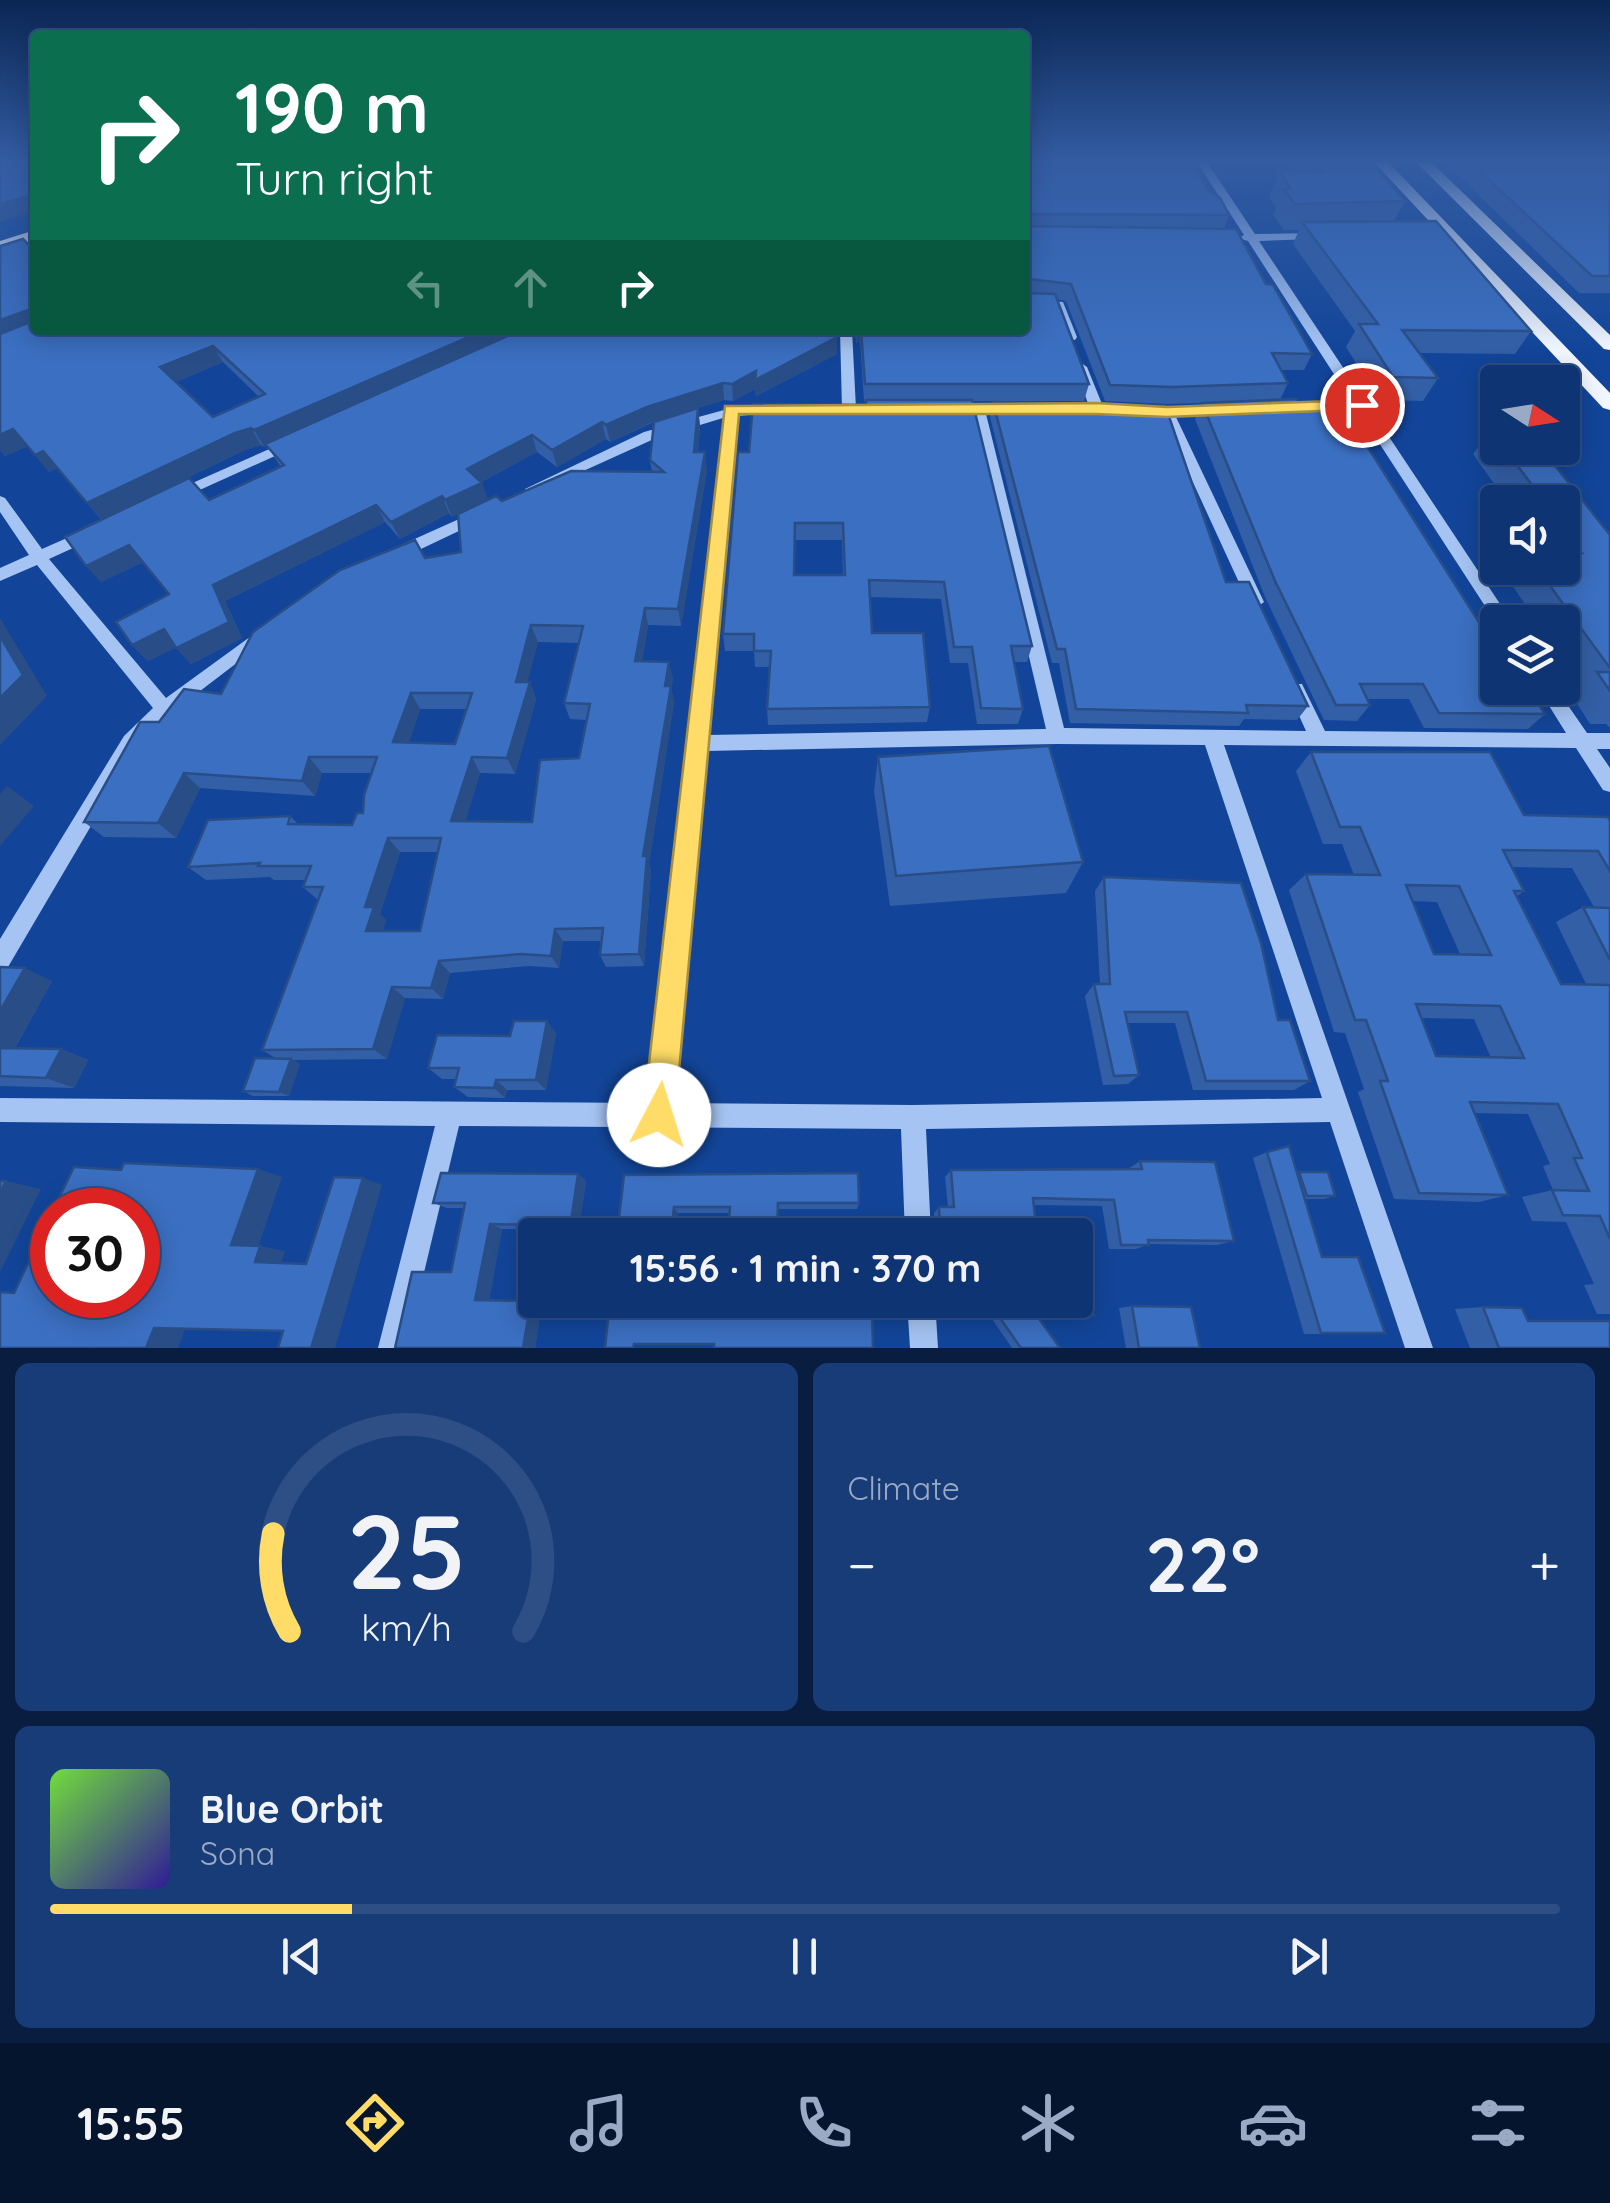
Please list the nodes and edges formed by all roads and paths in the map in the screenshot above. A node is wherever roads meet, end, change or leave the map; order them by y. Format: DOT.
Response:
graph roads {
  1 [pos="1243,225"];
  2 [pos="1441,225"];
  3 [pos="1487,225"];
  4 [pos="30,228"];
  5 [pos="1448,232"];
  6 [pos="1428,233"];
  7 [pos="1330,236"];
  8 [pos="0,237"];
  9 [pos="30,237"];
  10 [pos="1232,238"];
  11 [pos="1251,238"];
  12 [pos="0,246"];
  13 [pos="1030,303"];
  14 [pos="846,335"];
  15 [pos="1610,345"];
  16 [pos="1610,404"];
  17 [pos="1362,405"];
  18 [pos="1304,407"];
  19 [pos="1096,408"];
  20 [pos="731,409"];
  21 [pos="790,409"];
  22 [pos="829,409"];
  23 [pos="849,409"];
  24 [pos="868,409"];
  25 [pos="1077,409"];
  26 [pos="1245,409"];
  27 [pos="923,410"];
  28 [pos="978,410"];
  29 [pos="1038,410"];
  30 [pos="1167,412"];
  31 [pos="311,435"];
  32 [pos="523,494"];
  33 [pos="166,500"];
  34 [pos="0,501"];
  35 [pos="490,509"];
  36 [pos="112,524"];
  37 [pos="39,557"];
  38 [pos="375,564"];
  39 [pos="0,575"];
  40 [pos="1493,605"];
  41 [pos="1260,611"];
  42 [pos="277,627"];
  43 [pos="1285,666"];
  44 [pos="1558,705"];
  45 [pos="164,709"];
  46 [pos="1057,736"];
  47 [pos="1212,738"];
  48 [pos="1319,738"];
  49 [pos="1582,741"];
  50 [pos="1610,741"];
  51 [pos="694,742"];
  52 [pos="1610,784"];
  53 [pos="0,959"];
  54 [pos="0,1110"];
  55 [pos="1338,1110"];
  56 [pos="450,1114"];
  57 [pos="659,1115"];
  58 [pos="913,1117"];
  59 [pos="917,1218"];
  60 [pos="923,1318"];
  61 [pos="392,1348"];
  62 [pos="924,1348"];
  63 [pos="1420,1348"];
  1 -- 11 [label="street"];
  2 -- 5 [label="main road"];
  3 -- 15 [label="main road"];
  4 -- 8 [label="highway"];
  5 -- 6 [label="street"];
  5 -- 16 [label="main road"];
  7 -- 11 [label="street"];
  9 -- 12 [label="highway"];
  10 -- 11 [label="street"];
  11 -- 17 [label="street"];
  13 -- 19 [label="street"];
  14 -- 23 [label="street"];
  17 -- 18 [label="street"];
  17 -- 40 [label="street"];
  19 -- 25 [label="street"];
  19 -- 30 [label="street"];
  20 -- 21 [label="street"];
  20 -- 32 [label="street"];
  20 -- 51 [label="street"];
  22 -- 23 [label="street"];
  23 -- 24 [label="street"];
  26 -- 30 [label="street"];
  27 -- 28 [label="street"];
  28 -- 29 [label="street"];
  28 -- 46 [label="street"];
  30 -- 41 [label="street"];
  31 -- 33 [label="street"];
  34 -- 37 [label="street"];
  35 -- 38 [label="street"];
  36 -- 37 [label="street"];
  37 -- 39 [label="street"];
  37 -- 45 [label="street"];
  42 -- 45 [label="street"];
  43 -- 48 [label="street"];
  44 -- 49 [label="street"];
  45 -- 53 [label="street"];
  46 -- 47 [label="street"];
  46 -- 51 [label="street"];
  47 -- 48 [label="street"];
  47 -- 55 [label="street"];
  48 -- 49 [label="street"];
  49 -- 50 [label="street"];
  49 -- 52 [label="street"];
  51 -- 57 [label="street"];
  54 -- 56 [label="street"];
  55 -- 58 [label="street"];
  55 -- 63 [label="street"];
  56 -- 57 [label="street"];
  56 -- 61 [label="street"];
  57 -- 58 [label="street"];
  58 -- 59 [label="street"];
  60 -- 62 [label="street"];
}
